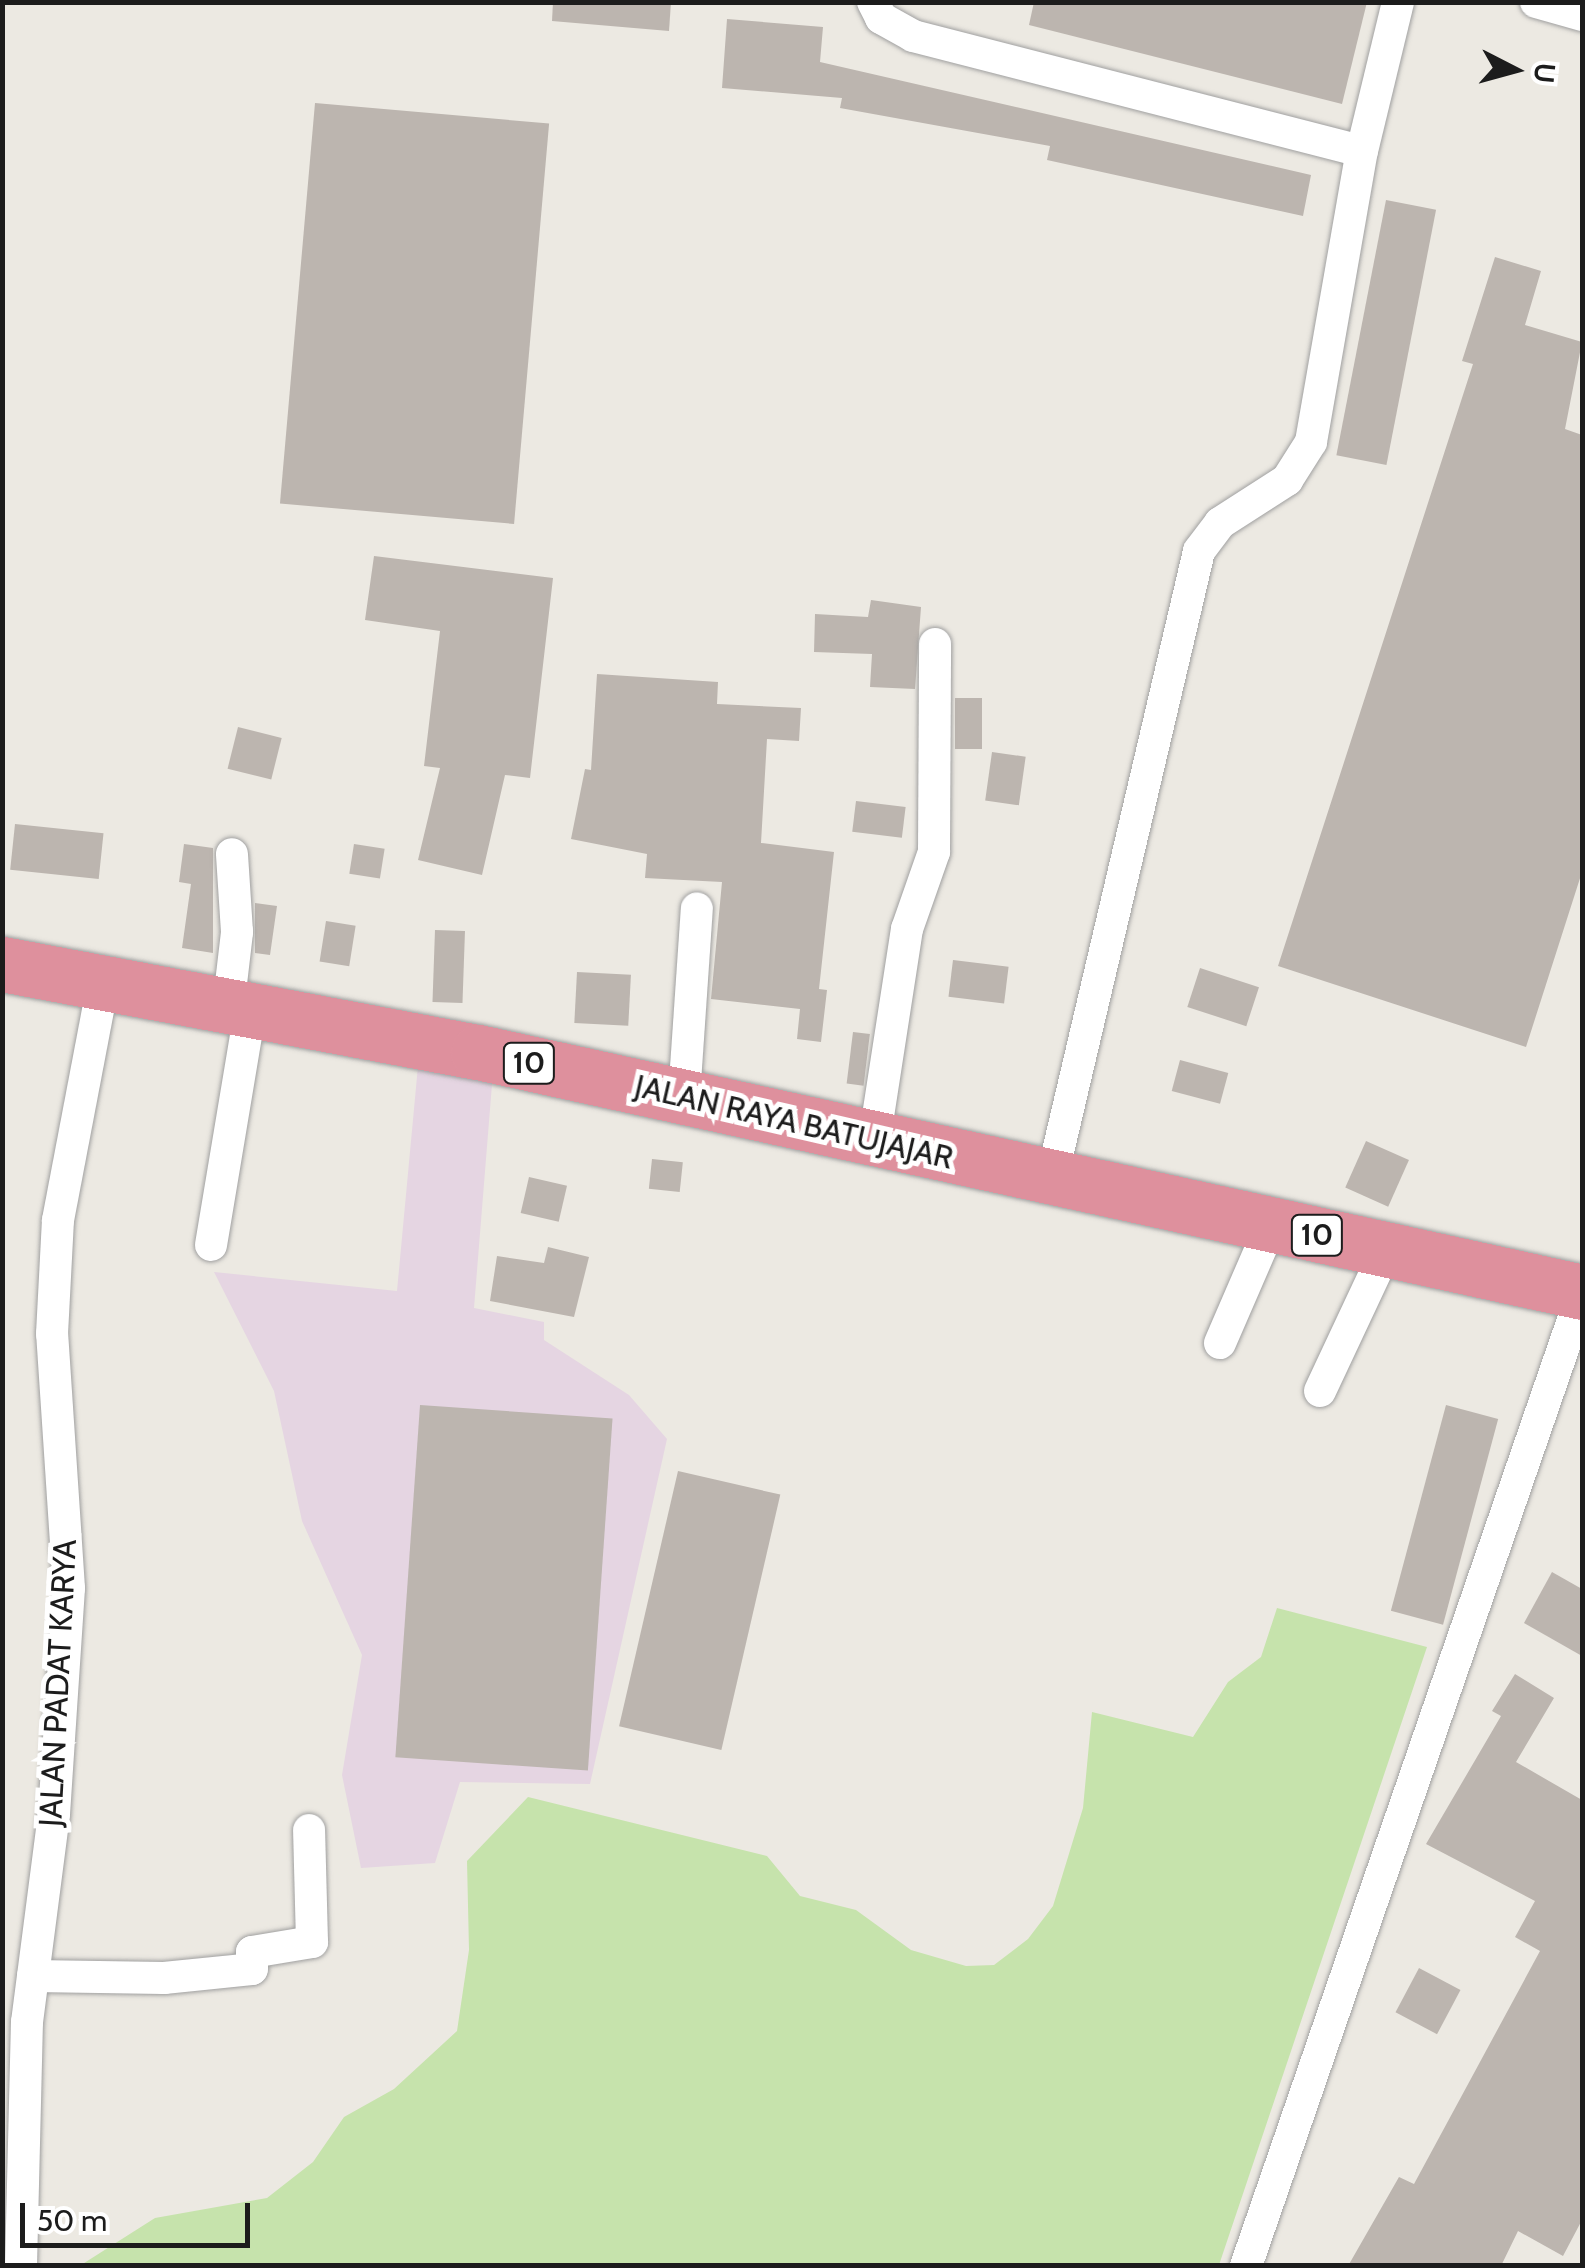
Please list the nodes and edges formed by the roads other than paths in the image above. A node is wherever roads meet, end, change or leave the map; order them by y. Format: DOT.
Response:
graph roads {
  1 [pos="873,2"];
  2 [pos="1398,2"];
  3 [pos="1536,2"];
  4 [pos="1582,15"];
  5 [pos="1362,151"];
  6 [pos="935,644"];
  7 [pos="232,854"];
  8 [pos="697,908"];
  9 [pos="2,964"];
  10 [pos="103,984"];
  11 [pos="239,1011"];
  12 [pos="684,1097"];
  13 [pos="874,1142"];
  14 [pos="1052,1176"];
  15 [pos="1271,1225"];
  16 [pos="211,1246"];
  17 [pos="1385,1252"];
  18 [pos="1582,1293"];
  19 [pos="1220,1343"];
  20 [pos="1320,1391"];
  21 [pos="309,1830"];
  22 [pos="33,1976"];
  23 [pos="21,2266"];
  24 [pos="1246,2266"];
  1 -- 5 [label="street"];
  2 -- 5 [label="street"];
  3 -- 4 [label="street"];
  5 -- 14 [label="street"];
  6 -- 13 [label="street"];
  7 -- 11 [label="street"];
  8 -- 12 [label="street"];
  9 -- 10 [label="highway, JALAN RAYA BATUJAJAR / 10"];
  10 -- 11 [label="highway, JALAN RAYA BATUJAJAR / 10"];
  10 -- 22 [label="street, JALAN PADAT KARYA"];
  11 -- 12 [label="highway, JALAN RAYA BATUJAJAR / 10"];
  11 -- 16 [label="street"];
  12 -- 13 [label="highway, JALAN RAYA BATUJAJAR / 10"];
  13 -- 14 [label="highway, JALAN RAYA BATUJAJAR / 10"];
  14 -- 15 [label="highway, JALAN RAYA BATUJAJAR / 10"];
  15 -- 17 [label="highway, JALAN RAYA BATUJAJAR / 10"];
  15 -- 19 [label="street"];
  17 -- 18 [label="highway, JALAN RAYA BATUJAJAR / 10"];
  17 -- 20 [label="street"];
  18 -- 24 [label="street"];
  21 -- 22 [label="street"];
  22 -- 23 [label="street, JALAN PADAT KARYA"];
}
